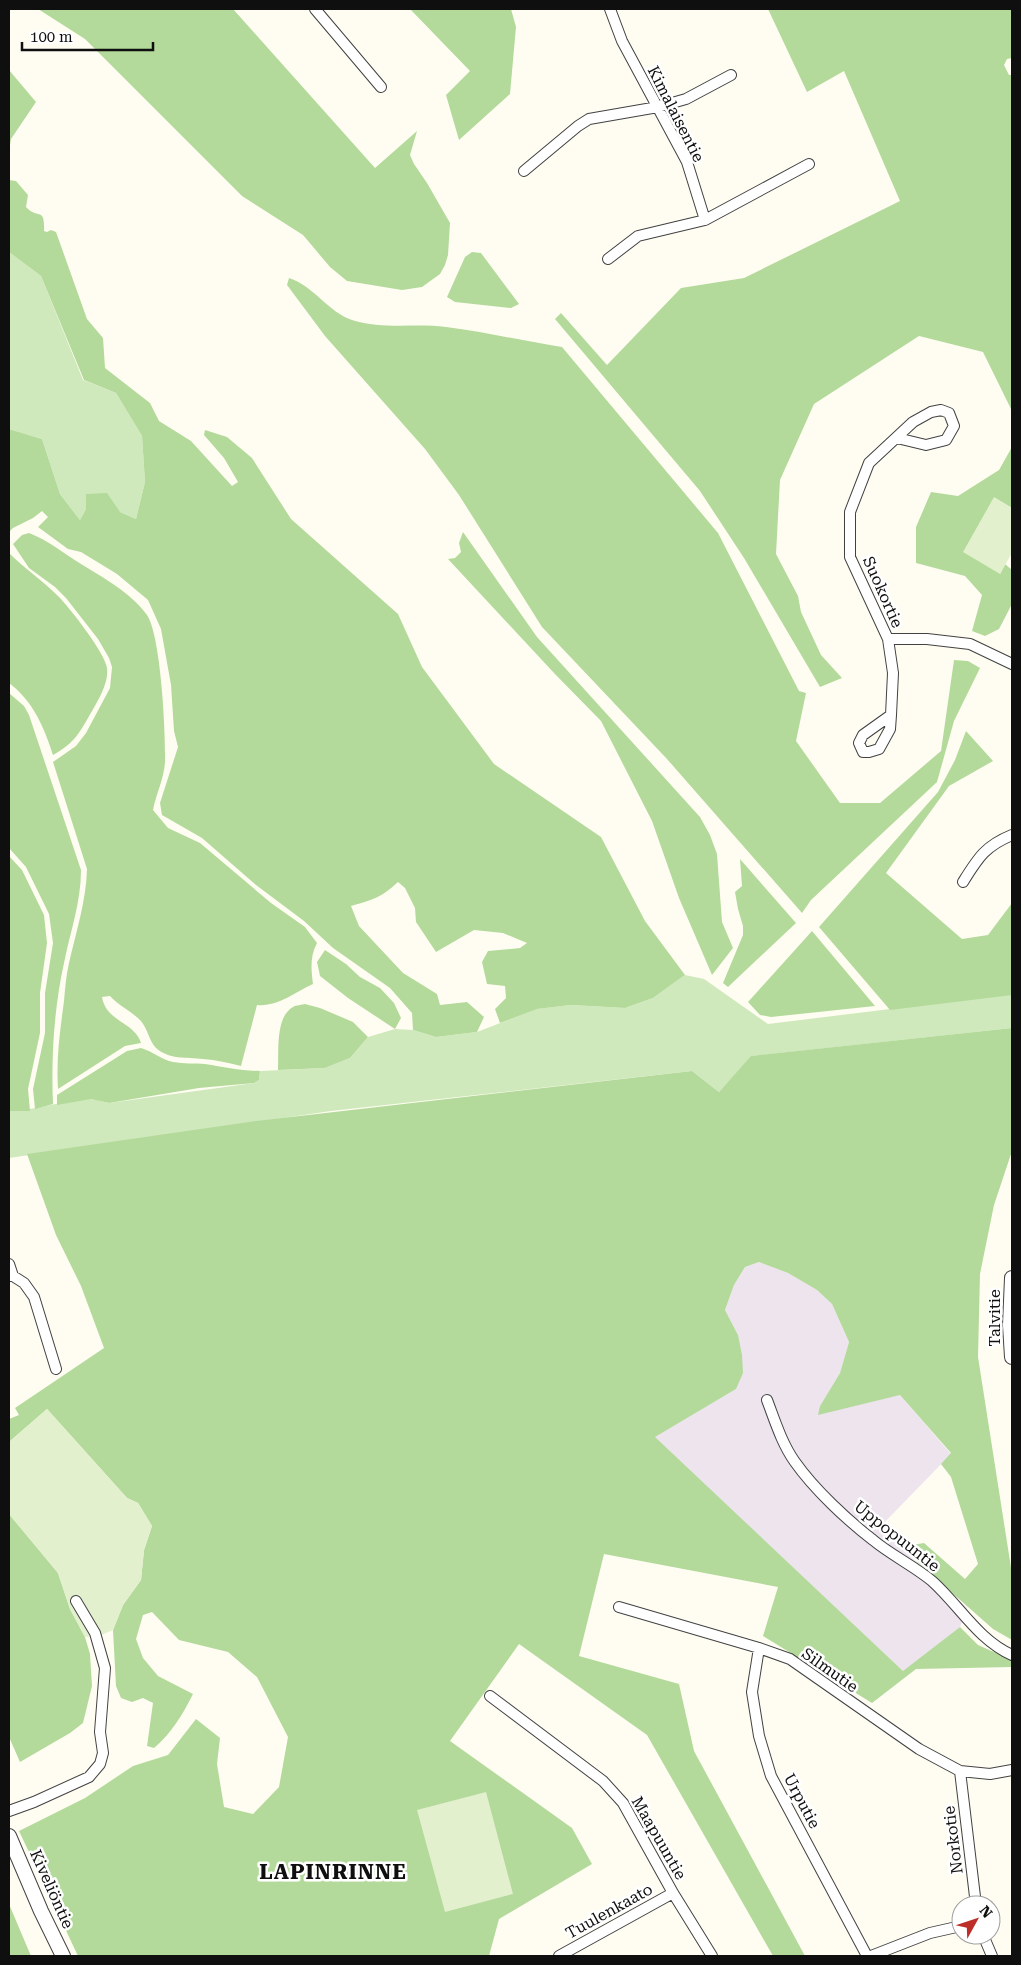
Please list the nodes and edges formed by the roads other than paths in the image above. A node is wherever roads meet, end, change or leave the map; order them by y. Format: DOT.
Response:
graph roads {
  1 [pos="315,9"];
  2 [pos="610,9"];
  3 [pos="731,75"];
  4 [pos="381,87"];
  5 [pos="658,106"];
  6 [pos="809,164"];
  7 [pos="524,171"];
  8 [pos="705,220"];
  9 [pos="608,259"];
  10 [pos="897,438"];
  11 [pos="888,639"];
  12 [pos="1012,664"];
  13 [pos="891,715"];
  14 [pos="1012,835"];
  15 [pos="964,882"];
  16 [pos="9,1264"];
  17 [pos="11,1276"];
  18 [pos="1012,1278"];
  19 [pos="1012,1358"];
  20 [pos="56,1368"];
  21 [pos="767,1400"];
  22 [pos="76,1601"];
  23 [pos="619,1607"];
  24 [pos="759,1648"];
  25 [pos="1012,1655"];
  26 [pos="490,1696"];
  27 [pos="1012,1770"];
  28 [pos="960,1771"];
  29 [pos="9,1811"];
  30 [pos="9,1836"];
  31 [pos="673,1893"];
  32 [pos="975,1895"];
  33 [pos="951,1928"];
  34 [pos="63,1956"];
  35 [pos="559,1956"];
  36 [pos="712,1956"];
  37 [pos="869,1956"];
  1 -- 4 [label="street"];
  2 -- 5 [label="street, Kimalaisentie"];
  3 -- 5 [label="street"];
  5 -- 7 [label="street"];
  5 -- 8 [label="street, Kimalaisentie"];
  6 -- 8 [label="street"];
  8 -- 9 [label="street"];
  10 -- 10 [label="street, Suokortie"];
  10 -- 11 [label="street, Suokortie"];
  11 -- 12 [label="street"];
  11 -- 13 [label="street, Suokortie"];
  14 -- 15 [label="street"];
  16 -- 17 [label="street"];
  17 -- 20 [label="street"];
  18 -- 19 [label="street, Talvitie"];
  21 -- 25 [label="street, Uppopuuntie"];
  22 -- 29 [label="street"];
  23 -- 24 [label="street, Silmutie"];
  24 -- 28 [label="street, Silmutie"];
  24 -- 37 [label="street, Urputie"];
  26 -- 31 [label="street, Maapuuntie"];
  27 -- 28 [label="street, Silmutie"];
  28 -- 32 [label="street, Norkotie"];
  30 -- 34 [label="street, Kiveliöntie"];
  31 -- 35 [label="street, Tuulenkaato"];
  31 -- 36 [label="street, Maapuuntie"];
  33 -- 37 [label="street, Urputie"];
}
